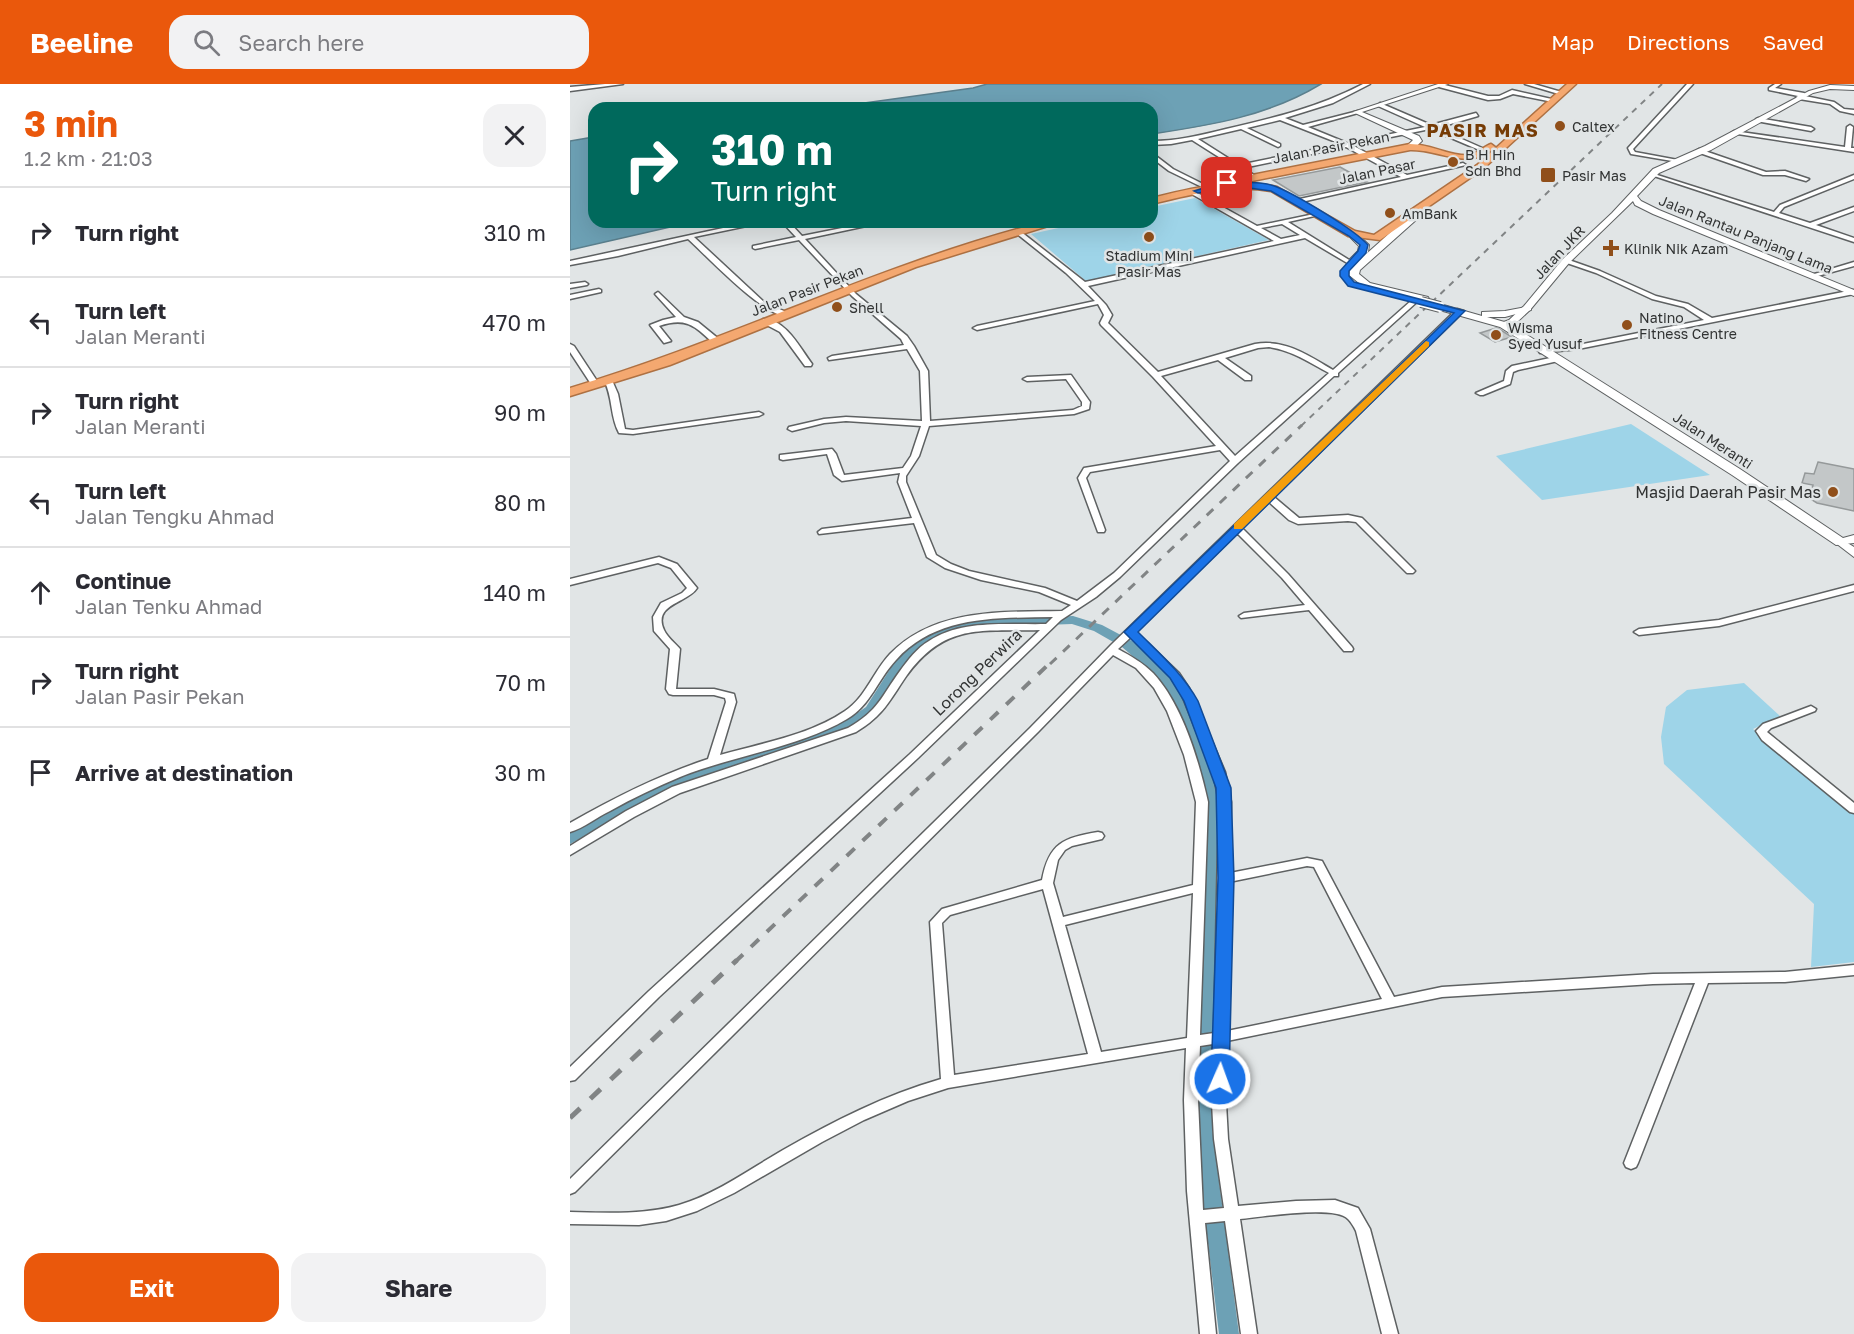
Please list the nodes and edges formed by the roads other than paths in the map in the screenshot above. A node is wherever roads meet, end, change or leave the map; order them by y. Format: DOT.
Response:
graph roads {
  1 [pos="620,84"];
  2 [pos="1367,84"];
  3 [pos="1528,84"];
  4 [pos="1572,84"];
  5 [pos="1690,84"];
  6 [pos="1778,84"];
  7 [pos="1443,85"];
  8 [pos="1835,86"];
  9 [pos="582,88"];
  10 [pos="1854,88"];
  11 [pos="570,89"];
  12 [pos="1562,93"];
  13 [pos="1802,96"];
  14 [pos="581,100"];
  15 [pos="1551,102"];
  16 [pos="1380,105"];
  17 [pos="1356,112"];
  18 [pos="1854,112"];
  19 [pos="1476,115"];
  20 [pos="1533,116"];
  21 [pos="1280,119"];
  22 [pos="1758,120"];
  23 [pos="1304,126"];
  24 [pos="1242,127"];
  25 [pos="1431,127"];
  26 [pos="1850,127"];
  27 [pos="1811,129"];
  28 [pos="1406,132"];
  29 [pos="1734,133"];
  30 [pos="1194,140"];
  31 [pos="1158,143"];
  32 [pos="1278,145"];
  33 [pos="1347,145"];
  34 [pos="1410,147"];
  35 [pos="1851,149"];
  36 [pos="1486,151"];
  37 [pos="1699,151"];
  38 [pos="1368,155"];
  39 [pos="1158,160"];
  40 [pos="1676,161"];
  41 [pos="1460,162"];
  42 [pos="1239,168"];
  43 [pos="1290,172"];
  44 [pos="1653,174"];
  45 [pos="1406,177"];
  46 [pos="1854,177"];
  47 [pos="1255,178"];
  48 [pos="1806,178"];
  49 [pos="1274,189"];
  50 [pos="1446,189"];
  51 [pos="1200,190"];
  52 [pos="1633,195"];
  53 [pos="1158,200"];
  54 [pos="1297,201"];
  55 [pos="1854,209"];
  56 [pos="1417,211"];
  57 [pos="1656,212"];
  58 [pos="1317,214"];
  59 [pos="1774,214"];
  60 [pos="1615,215"];
  61 [pos="1283,222"];
  62 [pos="1811,225"];
  63 [pos="733,228"];
  64 [pos="791,228"];
  65 [pos="852,228"];
  66 [pos="1033,228"];
  67 [pos="1255,228"];
  68 [pos="1018,232"];
  69 [pos="1352,234"];
  70 [pos="1305,236"];
  71 [pos="1392,236"];
  72 [pos="689,237"];
  73 [pos="1379,237"];
  74 [pos="801,238"];
  75 [pos="1854,240"];
  76 [pos="1279,241"];
  77 [pos="754,247"];
  78 [pos="1566,261"];
  79 [pos="570,263"];
  80 [pos="1351,263"];
  81 [pos="1854,264"];
  82 [pos="1814,275"];
  83 [pos="1355,282"];
  84 [pos="585,284"];
  85 [pos="1082,285"];
  86 [pos="570,286"];
  87 [pos="851,289"];
  88 [pos="599,291"];
  89 [pos="1853,292"];
  90 [pos="658,294"];
  91 [pos="570,297"];
  92 [pos="1419,301"];
  93 [pos="1099,302"];
  94 [pos="1442,305"];
  95 [pos="1527,308"];
  96 [pos="1460,311"];
  97 [pos="783,314"];
  98 [pos="1486,314"];
  99 [pos="681,319"];
  100 [pos="1710,320"];
  101 [pos="766,321"];
  102 [pos="1508,324"];
  103 [pos="977,328"];
  104 [pos="667,341"];
  105 [pos="717,342"];
  106 [pos="570,346"];
  107 [pos="910,346"];
  108 [pos="1550,354"];
  109 [pos="832,358"];
  110 [pos="1221,358"];
  111 [pos="808,364"];
  112 [pos="1335,374"];
  113 [pos="1156,375"];
  114 [pos="1248,378"];
  115 [pos="1027,379"];
  116 [pos="608,380"];
  117 [pos="595,384"];
  118 [pos="570,392"];
  119 [pos="1480,393"];
  120 [pos="759,414"];
  121 [pos="926,424"];
  122 [pos="792,429"];
  123 [pos="1222,447"];
  124 [pos="783,457"];
  125 [pos="1235,461"];
  126 [pos="904,470"];
  127 [pos="1268,497"];
  128 [pos="915,520"];
  129 [pos="1237,528"];
  130 [pos="1101,530"];
  131 [pos="822,532"];
  132 [pos="1847,541"];
  133 [pos="1854,553"];
  134 [pos="1410,571"];
  135 [pos="570,582"];
  136 [pos="1854,588"];
  137 [pos="1076,604"];
  138 [pos="1313,607"];
  139 [pos="1244,616"];
  140 [pos="1054,621"];
  141 [pos="1639,632"];
  142 [pos="1128,634"];
  143 [pos="1113,649"];
  144 [pos="1348,649"];
  145 [pos="1811,709"];
  146 [pos="713,761"];
  147 [pos="1854,808"];
  148 [pos="570,828"];
  149 [pos="1098,836"];
  150 [pos="570,851"];
  151 [pos="1226,878"];
  152 [pos="1047,883"];
  153 [pos="1200,887"];
  154 [pos="1057,922"];
  155 [pos="1854,970"];
  156 [pos="1704,976"];
  157 [pos="1390,1002"];
  158 [pos="1219,1037"];
  159 [pos="1195,1042"];
  160 [pos="1096,1058"];
  161 [pos="570,1076"];
  162 [pos="948,1082"];
  163 [pos="1631,1163"];
  164 [pos="570,1188"];
  165 [pos="1230,1213"];
  166 [pos="1200,1216"];
  167 [pos="570,1218"];
  168 [pos="1208,1334"];
  169 [pos="1249,1334"];
  170 [pos="1390,1334"];
  1 -- 9 [label="street"];
  2 -- 21 [label="street"];
  3 -- 12 [label="street"];
  4 -- 12 [label="highway"];
  5 -- 40 [label="street"];
  6 -- 13 [label="street"];
  7 -- 15 [label="street"];
  7 -- 16 [label="street"];
  8 -- 10 [label="street, Jalan JKR"];
  8 -- 13 [label="street, Jalan JKR"];
  9 -- 11 [label="street"];
  9 -- 14 [label="street"];
  12 -- 15 [label="highway"];
  13 -- 18 [label="street"];
  13 -- 22 [label="street, Jalan JKR"];
  15 -- 20 [label="highway"];
  16 -- 17 [label="street"];
  16 -- 25 [label="street"];
  17 -- 23 [label="street"];
  17 -- 28 [label="street"];
  19 -- 25 [label="street"];
  20 -- 36 [label="highway"];
  20 -- 50 [label="highway"];
  21 -- 23 [label="street"];
  21 -- 24 [label="street"];
  22 -- 27 [label="street"];
  22 -- 29 [label="street, Jalan JKR"];
  23 -- 33 [label="street"];
  24 -- 30 [label="street"];
  24 -- 32 [label="street"];
  25 -- 28 [label="street"];
  25 -- 36 [label="street"];
  26 -- 35 [label="street"];
  28 -- 33 [label="street"];
  28 -- 34 [label="street"];
  29 -- 35 [label="street"];
  29 -- 37 [label="street, Jalan JKR"];
  30 -- 31 [label="street"];
  30 -- 42 [label="street"];
  33 -- 38 [label="street"];
  33 -- 42 [label="street"];
  34 -- 38 [label="highway, Jalan Pasir Pekan"];
  34 -- 41 [label="highway, Jalan Pasir Pekan"];
  36 -- 41 [label="highway"];
  37 -- 40 [label="street, Jalan JKR"];
  37 -- 48 [label="street"];
  38 -- 43 [label="highway, Jalan Pasir Pekan"];
  38 -- 45 [label="street"];
  39 -- 51 [label="street"];
  40 -- 44 [label="street, Jalan JKR"];
  41 -- 45 [label="street, Jalan Pasar"];
  41 -- 50 [label="highway"];
  42 -- 47 [label="street"];
  43 -- 47 [label="highway, Jalan Pasir Pekan"];
  43 -- 49 [label="highway"];
  44 -- 52 [label="street, Jalan JKR"];
  44 -- 59 [label="street"];
  45 -- 54 [label="street, Jalan Pasar"];
  46 -- 59 [label="street"];
  47 -- 51 [label="highway, Jalan Pasir Pekan"];
  49 -- 51 [label="highway"];
  49 -- 54 [label="highway"];
  50 -- 56 [label="highway"];
  51 -- 53 [label="highway, Jalan Pasir Pekan"];
  51 -- 67 [label="street"];
  52 -- 57 [label="street, Jalan Rantau Panjang Lama"];
  52 -- 60 [label="street, Jalan JKR"];
  54 -- 58 [label="highway"];
  55 -- 62 [label="street"];
  56 -- 71 [label="main road"];
  56 -- 73 [label="highway"];
  57 -- 60 [label="street"];
  57 -- 82 [label="street, Jalan Rantau Panjang Lama"];
  58 -- 61 [label="street"];
  58 -- 69 [label="highway"];
  59 -- 62 [label="street"];
  60 -- 78 [label="street, Jalan JKR"];
  61 -- 67 [label="street"];
  61 -- 70 [label="street"];
  62 -- 75 [label="street"];
  63 -- 72 [label="street"];
  64 -- 74 [label="street"];
  65 -- 74 [label="street"];
  66 -- 68 [label="highway, Jalan Pasir Pekan"];
  67 -- 76 [label="street"];
  68 -- 85 [label="street"];
  68 -- 87 [label="highway, Jalan Pasir Pekan"];
  69 -- 73 [label="highway"];
  69 -- 80 [label="main road"];
  70 -- 76 [label="street"];
  70 -- 80 [label="street"];
  71 -- 73 [label="highway"];
  71 -- 83 [label="main road"];
  72 -- 79 [label="street"];
  72 -- 97 [label="street"];
  74 -- 77 [label="street"];
  74 -- 87 [label="street"];
  76 -- 85 [label="street"];
  78 -- 95 [label="street, Jalan JKR"];
  78 -- 100 [label="street"];
  80 -- 83 [label="main road"];
  81 -- 82 [label="street"];
  82 -- 89 [label="street, Jalan Rantau Panjang Lama"];
  83 -- 92 [label="main road, Jalan Meranti"];
  84 -- 86 [label="street"];
  85 -- 93 [label="street"];
  87 -- 97 [label="highway, Jalan Pasir Pekan"];
  87 -- 107 [label="street"];
  88 -- 91 [label="street"];
  89 -- 100 [label="street"];
  90 -- 99 [label="street"];
  92 -- 94 [label="main road, Jalan Meranti, bridge"];
  92 -- 112 [label="street, Lorong Perwira"];
  93 -- 103 [label="street"];
  93 -- 113 [label="street"];
  94 -- 96 [label="main road, Jalan Meranti"];
  94 -- 98 [label="main road, Jalan Meranti"];
  95 -- 98 [label="main road"];
  95 -- 102 [label="street, Jalan JKR"];
  96 -- 102 [label="main road, Jalan Meranti"];
  96 -- 127 [label="street"];
  97 -- 101 [label="highway, Jalan Pasir Pekan"];
  98 -- 102 [label="main road, Jalan Meranti"];
  99 -- 104 [label="street"];
  99 -- 105 [label="street"];
  100 -- 108 [label="street"];
  101 -- 105 [label="highway, Jalan Pasir Pekan"];
  101 -- 111 [label="street"];
  102 -- 108 [label="main road, Jalan Meranti"];
  105 -- 116 [label="highway, Jalan Pasir Pekan"];
  106 -- 117 [label="street"];
  107 -- 109 [label="street"];
  107 -- 121 [label="street"];
  108 -- 119 [label="street"];
  108 -- 132 [label="main road, Jalan Meranti"];
  110 -- 112 [label="street"];
  110 -- 113 [label="street"];
  110 -- 114 [label="street"];
  112 -- 125 [label="street, Lorong Perwira"];
  113 -- 123 [label="street"];
  115 -- 121 [label="street"];
  116 -- 117 [label="highway, Jalan Pasir Pekan"];
  116 -- 120 [label="street"];
  117 -- 118 [label="highway, Jalan Pasir Pekan"];
  121 -- 122 [label="street"];
  121 -- 126 [label="street"];
  123 -- 125 [label="street"];
  123 -- 130 [label="street"];
  124 -- 126 [label="street"];
  125 -- 137 [label="street, Lorong Perwira"];
  126 -- 128 [label="street"];
  127 -- 129 [label="street"];
  127 -- 134 [label="street"];
  128 -- 131 [label="street"];
  128 -- 137 [label="street"];
  129 -- 138 [label="street"];
  129 -- 142 [label="street"];
  132 -- 133 [label="street, Jalan Meranti"];
  135 -- 146 [label="street"];
  136 -- 141 [label="street"];
  137 -- 140 [label="street, Lorong Perwira"];
  138 -- 139 [label="street"];
  138 -- 144 [label="street"];
  140 -- 146 [label="street"];
  140 -- 150 [label="street"];
  140 -- 161 [label="street, Lorong Perwira"];
  142 -- 143 [label="street"];
  142 -- 151 [label="street"];
  143 -- 153 [label="street"];
  143 -- 164 [label="street"];
  145 -- 147 [label="street"];
  146 -- 148 [label="street"];
  149 -- 152 [label="street"];
  151 -- 157 [label="street"];
  151 -- 158 [label="street"];
  152 -- 154 [label="street"];
  152 -- 162 [label="street"];
  153 -- 154 [label="street"];
  153 -- 159 [label="street"];
  154 -- 160 [label="street"];
  155 -- 156 [label="street"];
  156 -- 157 [label="street"];
  156 -- 163 [label="street"];
  157 -- 158 [label="street"];
  158 -- 159 [label="street"];
  158 -- 165 [label="street"];
  159 -- 160 [label="street"];
  159 -- 166 [label="street"];
  160 -- 162 [label="street"];
  162 -- 167 [label="street"];
  165 -- 166 [label="street"];
  165 -- 169 [label="street"];
  165 -- 170 [label="street"];
  166 -- 168 [label="street"];
}
